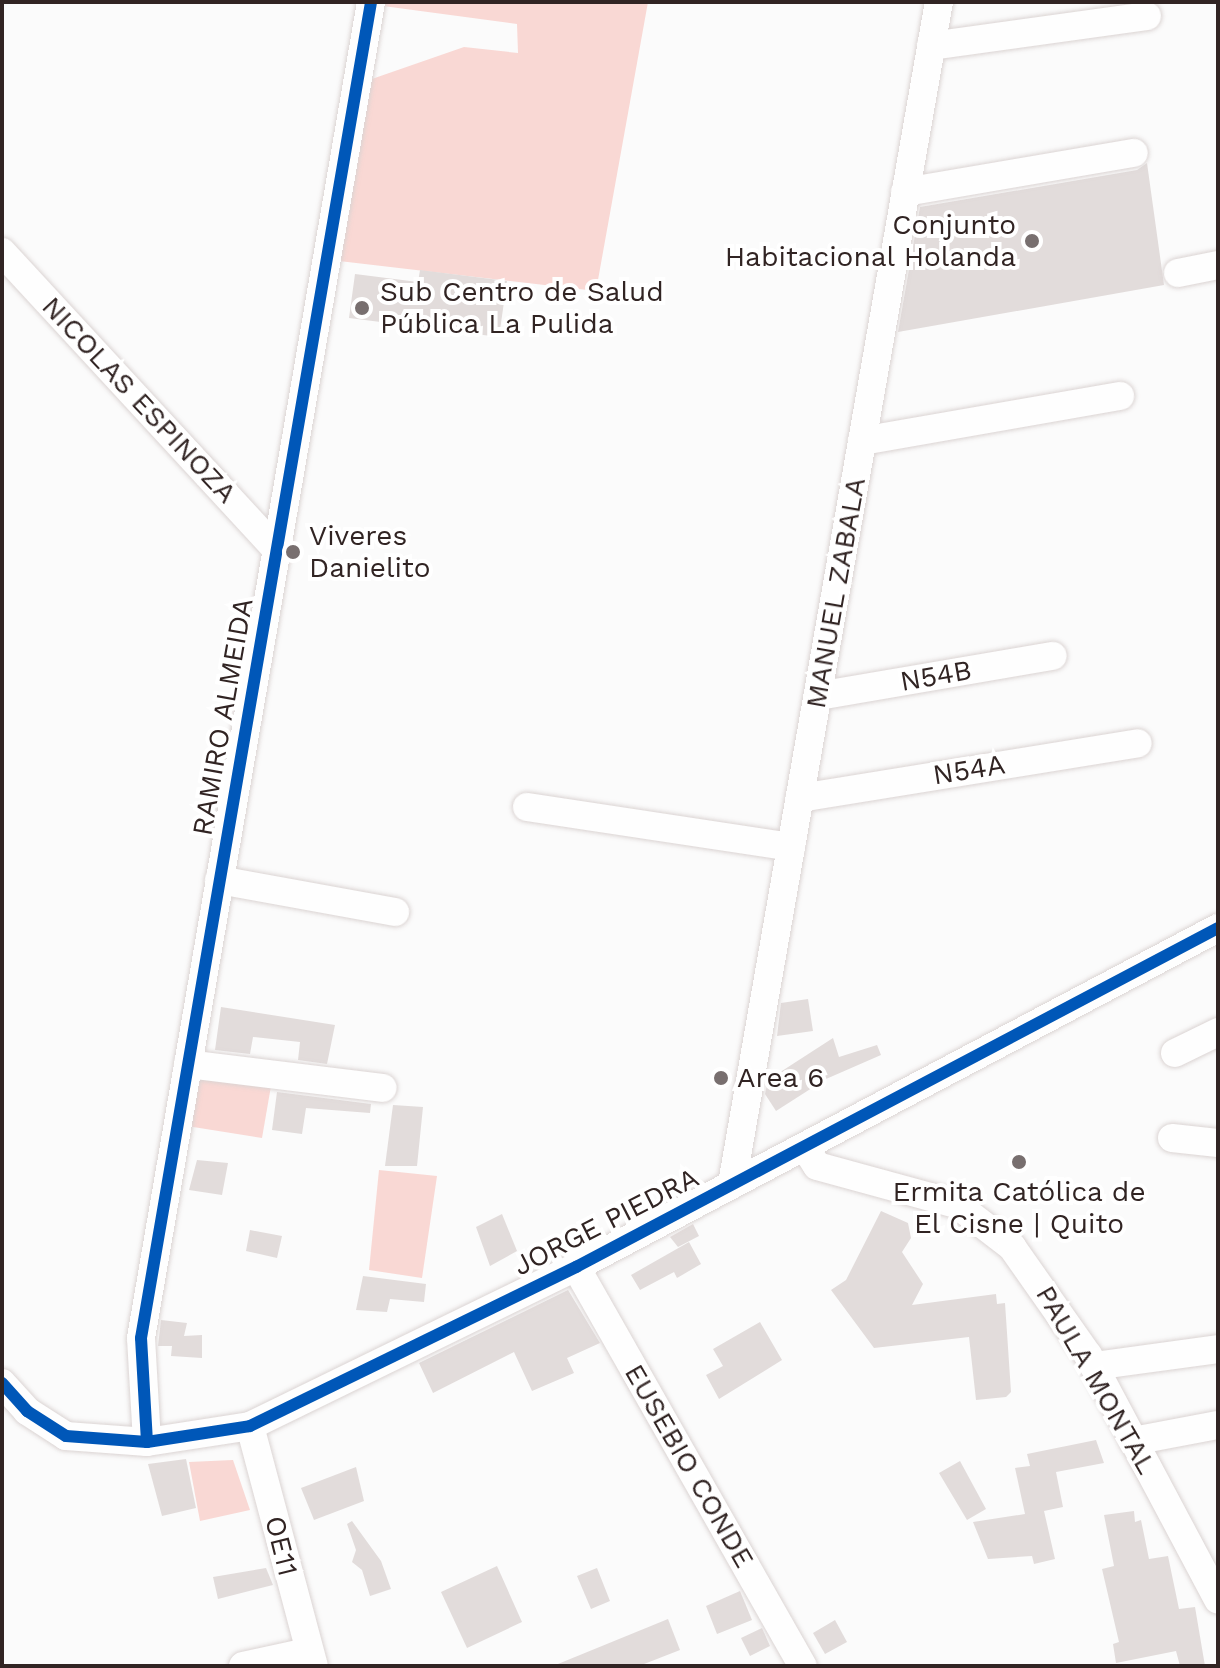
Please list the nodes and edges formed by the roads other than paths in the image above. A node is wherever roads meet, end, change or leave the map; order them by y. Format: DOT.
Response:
graph roads {
  1 [pos="371,2"];
  2 [pos="939,2"];
  3 [pos="1147,16"];
  4 [pos="931,46"];
  5 [pos="1134,153"];
  6 [pos="905,192"];
  7 [pos="2,252"];
  8 [pos="1218,265"];
  9 [pos="1178,273"];
  10 [pos="1120,396"];
  11 [pos="862,441"];
  12 [pos="276,549"];
  13 [pos="1053,656"];
  14 [pos="818,696"];
  15 [pos="1138,743"];
  16 [pos="800,798"];
  17 [pos="527,807"];
  18 [pos="791,847"];
  19 [pos="219,880"];
  20 [pos="395,912"];
  21 [pos="1218,928"];
  22 [pos="1218,1032"];
  23 [pos="1175,1053"];
  24 [pos="188,1064"];
  25 [pos="383,1088"];
  26 [pos="1172,1138"];
  27 [pos="1218,1143"];
  28 [pos="805,1147"];
  29 [pos="732,1184"];
  30 [pos="576,1267"];
  31 [pos="1218,1349"];
  32 [pos="1094,1366"];
  33 [pos="2,1383"];
  34 [pos="1218,1425"];
  35 [pos="250,1426"];
  36 [pos="1133,1441"];
  37 [pos="147,1442"];
  38 [pos="1218,1599"];
  39 [pos="311,1659"];
  40 [pos="243,1666"];
  41 [pos="803,1666"];
  1 -- 12 [label="street, RAMIRO ALMEIDA"];
  2 -- 4 [label="street, MANUEL ZABALA"];
  3 -- 4 [label="street"];
  4 -- 6 [label="street, MANUEL ZABALA"];
  5 -- 6 [label="street"];
  6 -- 11 [label="street, MANUEL ZABALA"];
  7 -- 12 [label="street, NICOLAS ESPINOZA"];
  8 -- 9 [label="street"];
  10 -- 11 [label="street"];
  11 -- 14 [label="street, MANUEL ZABALA"];
  12 -- 19 [label="street, RAMIRO ALMEIDA"];
  13 -- 14 [label="street, N54B"];
  14 -- 16 [label="street, MANUEL ZABALA"];
  15 -- 16 [label="street, N54A"];
  16 -- 18 [label="street, MANUEL ZABALA"];
  17 -- 18 [label="street"];
  18 -- 29 [label="street, MANUEL ZABALA"];
  19 -- 20 [label="street"];
  19 -- 24 [label="street, RAMIRO ALMEIDA"];
  21 -- 28 [label="street, JORGE PIEDRA"];
  22 -- 23 [label="street"];
  24 -- 25 [label="street"];
  24 -- 37 [label="street, RAMIRO ALMEIDA"];
  26 -- 27 [label="street"];
  28 -- 29 [label="street, JORGE PIEDRA"];
  28 -- 32 [label="street, PAULA MONTAL"];
  29 -- 30 [label="street, JORGE PIEDRA"];
  30 -- 35 [label="street, JORGE PIEDRA"];
  30 -- 41 [label="street, EUSEBIO CONDE"];
  31 -- 32 [label="street"];
  32 -- 36 [label="street, PAULA MONTAL"];
  33 -- 37 [label="street, JORGE PIEDRA"];
  34 -- 36 [label="street"];
  35 -- 37 [label="street, JORGE PIEDRA"];
  35 -- 39 [label="street, OE11"];
  36 -- 38 [label="street, PAULA MONTAL"];
  39 -- 40 [label="street"];
}
